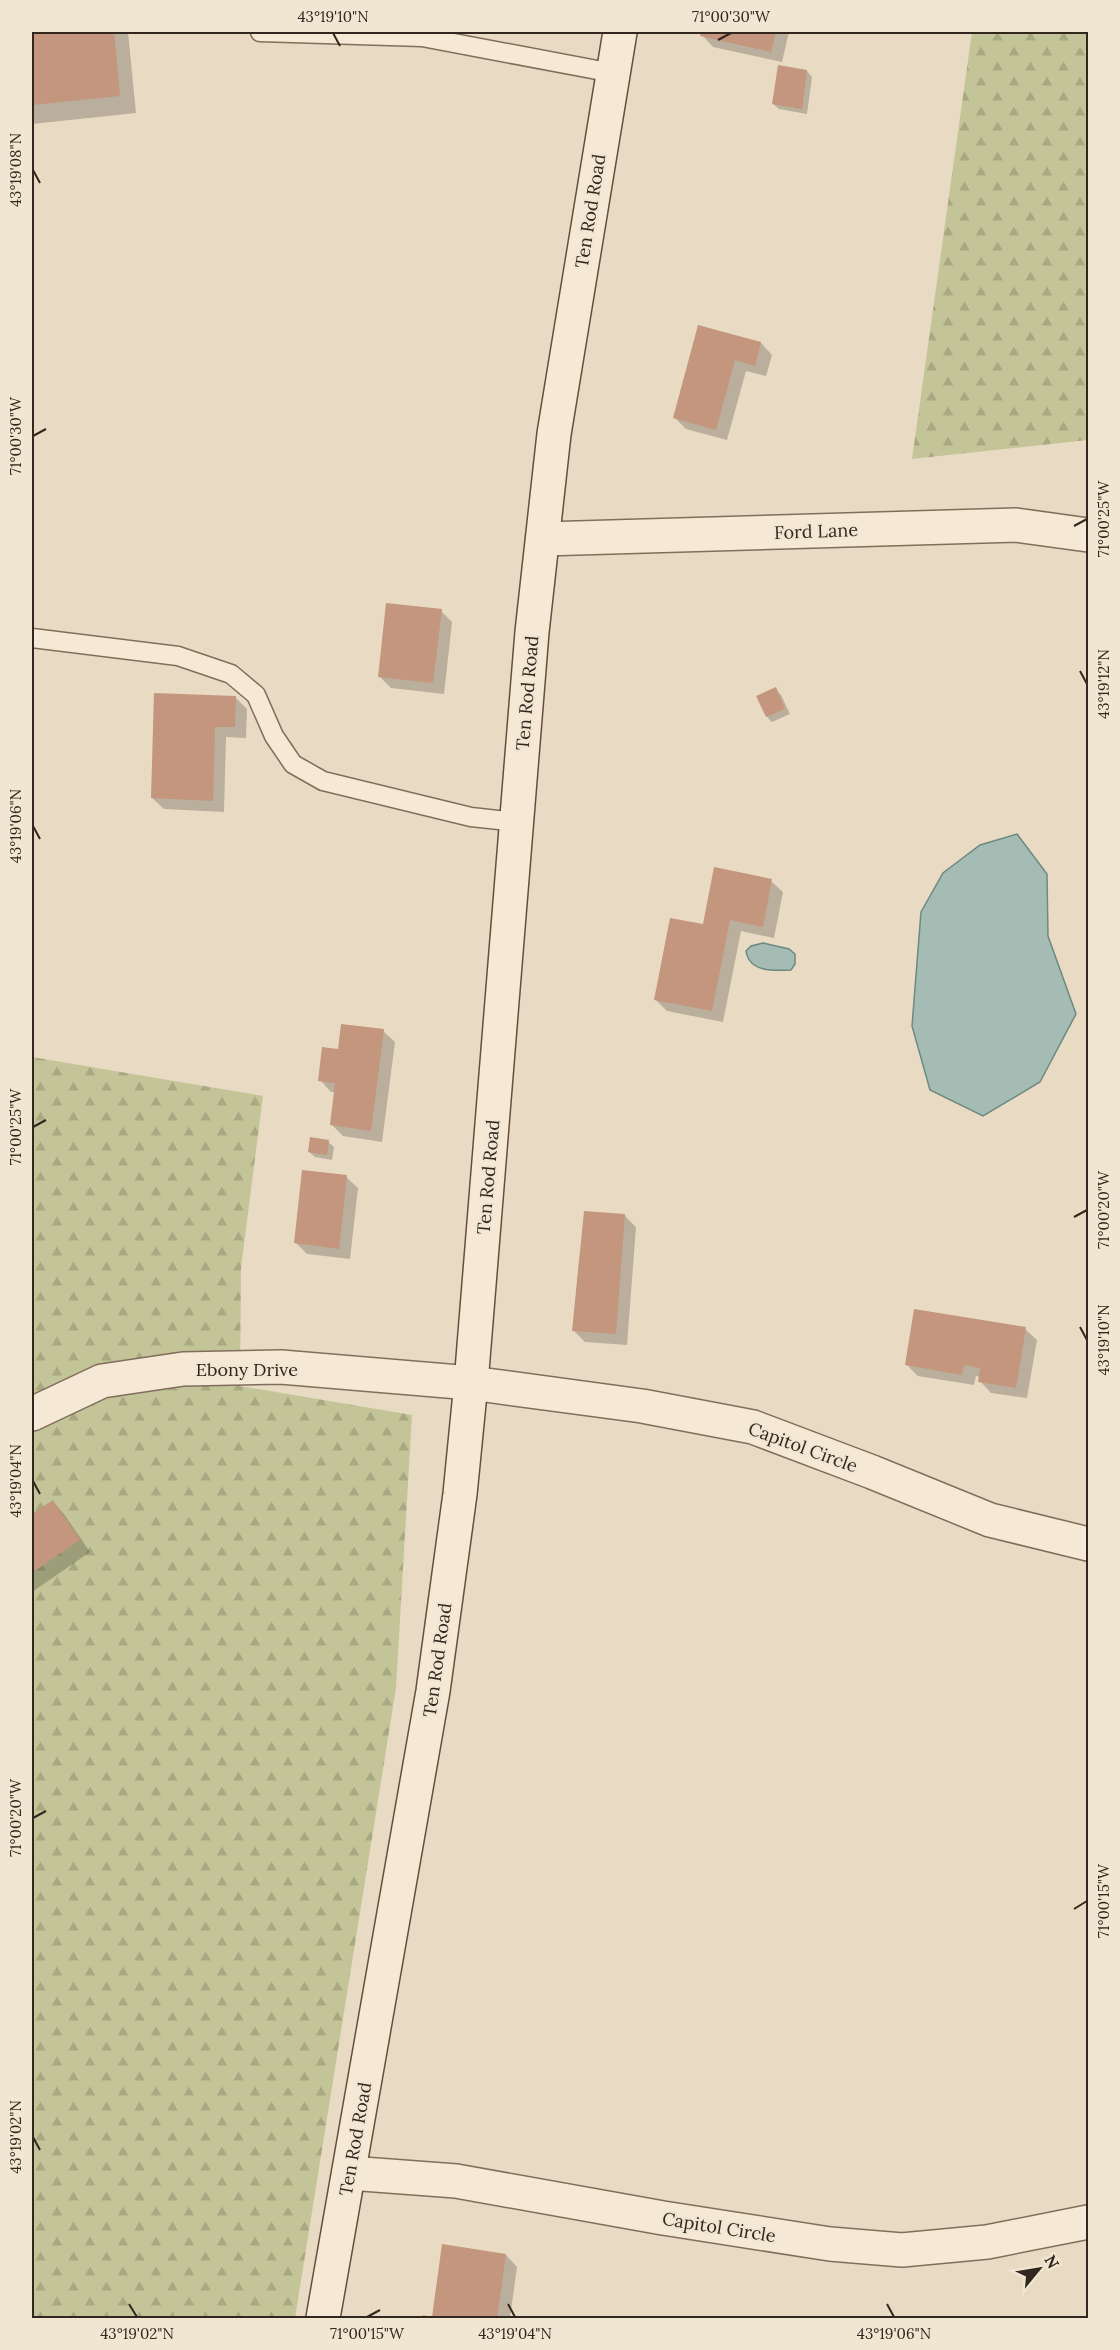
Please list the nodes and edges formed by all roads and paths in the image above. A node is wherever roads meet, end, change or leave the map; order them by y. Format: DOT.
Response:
graph roads {
  1 [pos="260,32"];
  2 [pos="620,32"];
  3 [pos="613,73"];
  4 [pos="1089,535"];
  5 [pos="543,539"];
  6 [pos="32,638"];
  7 [pos="517,822"];
  8 [pos="471,1383"];
  9 [pos="32,1414"];
  10 [pos="1089,1544"];
  11 [pos="349,2173"];
  12 [pos="1089,2222"];
  13 [pos="323,2319"];
  1 -- 3 [label="lane"];
  2 -- 3 [label="street, Ten Rod Road"];
  3 -- 5 [label="street, Ten Rod Road"];
  4 -- 5 [label="street, Ford Lane"];
  5 -- 7 [label="street, Ten Rod Road"];
  6 -- 7 [label="lane"];
  7 -- 8 [label="street, Ten Rod Road"];
  8 -- 9 [label="street, Ebony Drive"];
  8 -- 10 [label="street, Capitol Circle"];
  8 -- 11 [label="street, Ten Rod Road"];
  11 -- 12 [label="street, Capitol Circle"];
  11 -- 13 [label="street, Ten Rod Road"];
}
